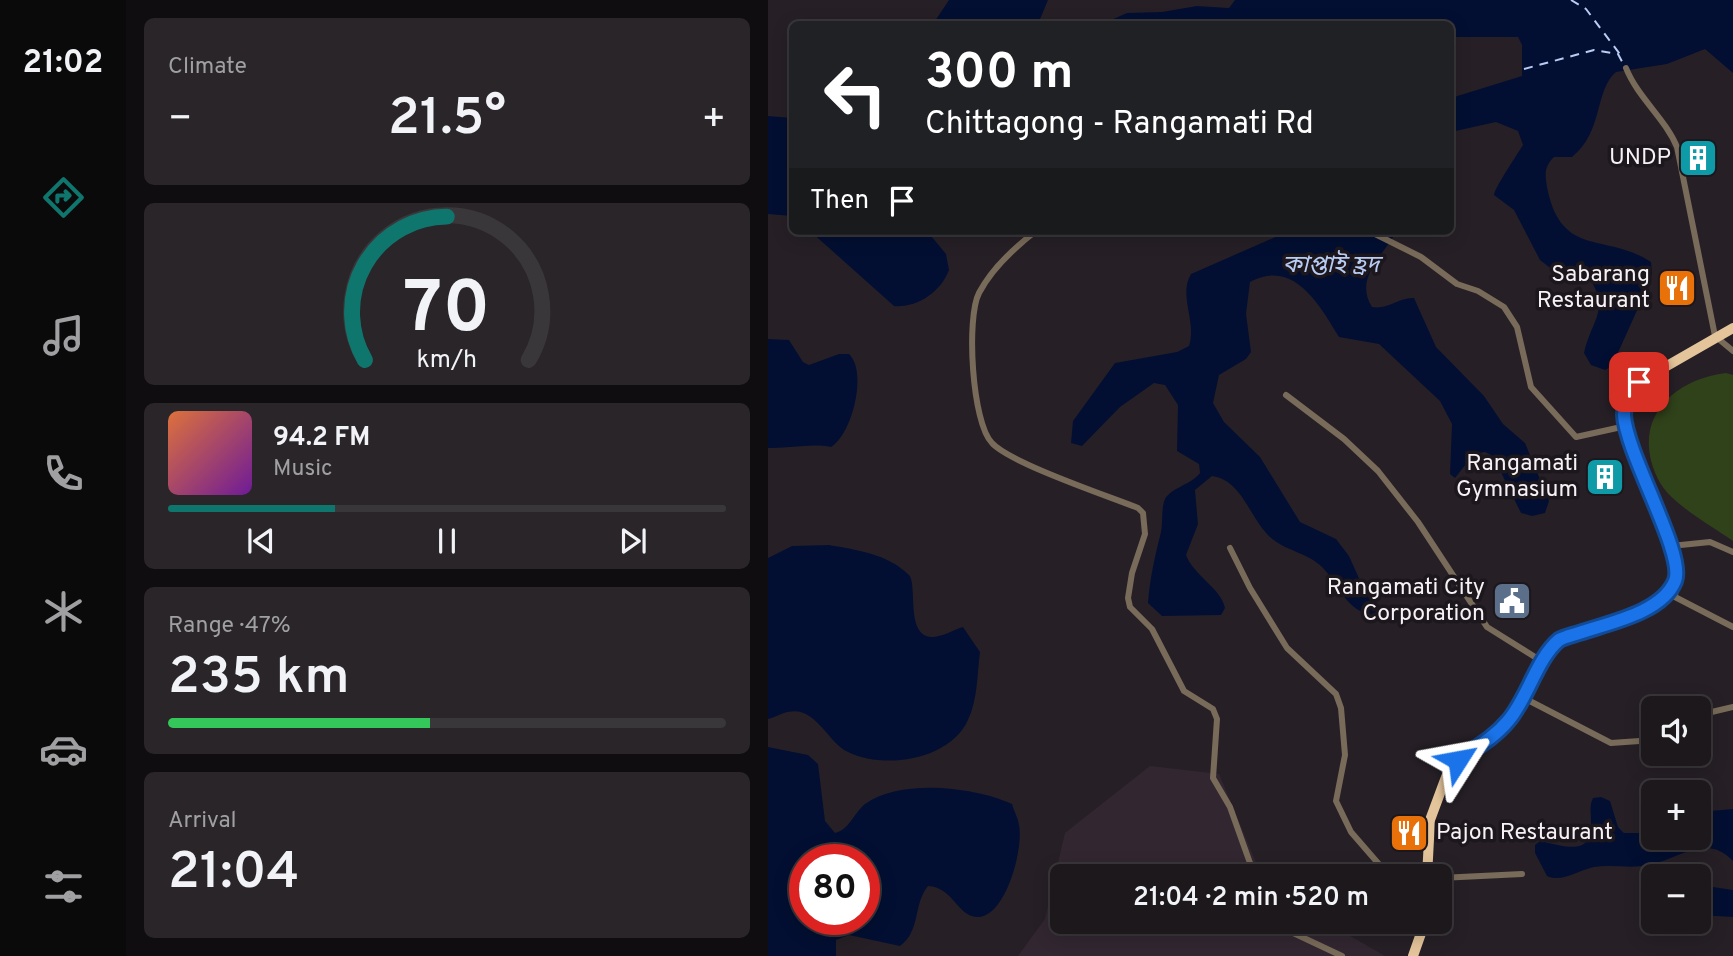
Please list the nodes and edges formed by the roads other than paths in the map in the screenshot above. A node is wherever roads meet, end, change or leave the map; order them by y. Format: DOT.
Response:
graph roads {
  1 [pos="1626,68"];
  2 [pos="1032,235"];
  3 [pos="1377,235"];
  4 [pos="1733,328"];
  5 [pos="1715,336"];
  6 [pos="1733,351"];
  7 [pos="1285,395"];
  8 [pos="1626,426"];
  9 [pos="1671,546"];
  10 [pos="1229,548"];
  11 [pos="1733,552"];
  12 [pos="1677,573"];
  13 [pos="1733,627"];
  14 [pos="1543,662"];
  15 [pos="1524,698"];
  16 [pos="1733,707"];
  17 [pos="1711,712"];
  18 [pos="1641,741"];
  19 [pos="1250,864"];
  20 [pos="1379,864"];
  21 [pos="1428,864"];
  22 [pos="1522,873"];
  23 [pos="1452,877"];
  24 [pos="1295,934"];
  25 [pos="1421,934"];
  26 [pos="1342,956"];
  27 [pos="1413,956"];
  1 -- 5 [label="street"];
  2 -- 19 [label="street"];
  3 -- 8 [label="street"];
  4 -- 5 [label="highway"];
  5 -- 6 [label="street"];
  5 -- 8 [label="highway"];
  7 -- 14 [label="street"];
  8 -- 9 [label="highway"];
  9 -- 11 [label="street"];
  9 -- 12 [label="highway"];
  10 -- 20 [label="street"];
  12 -- 13 [label="street"];
  12 -- 14 [label="highway"];
  14 -- 15 [label="highway"];
  15 -- 18 [label="street"];
  15 -- 21 [label="highway"];
  16 -- 17 [label="street"];
  22 -- 23 [label="street"];
  24 -- 26 [label="street"];
  25 -- 27 [label="highway"];
}
